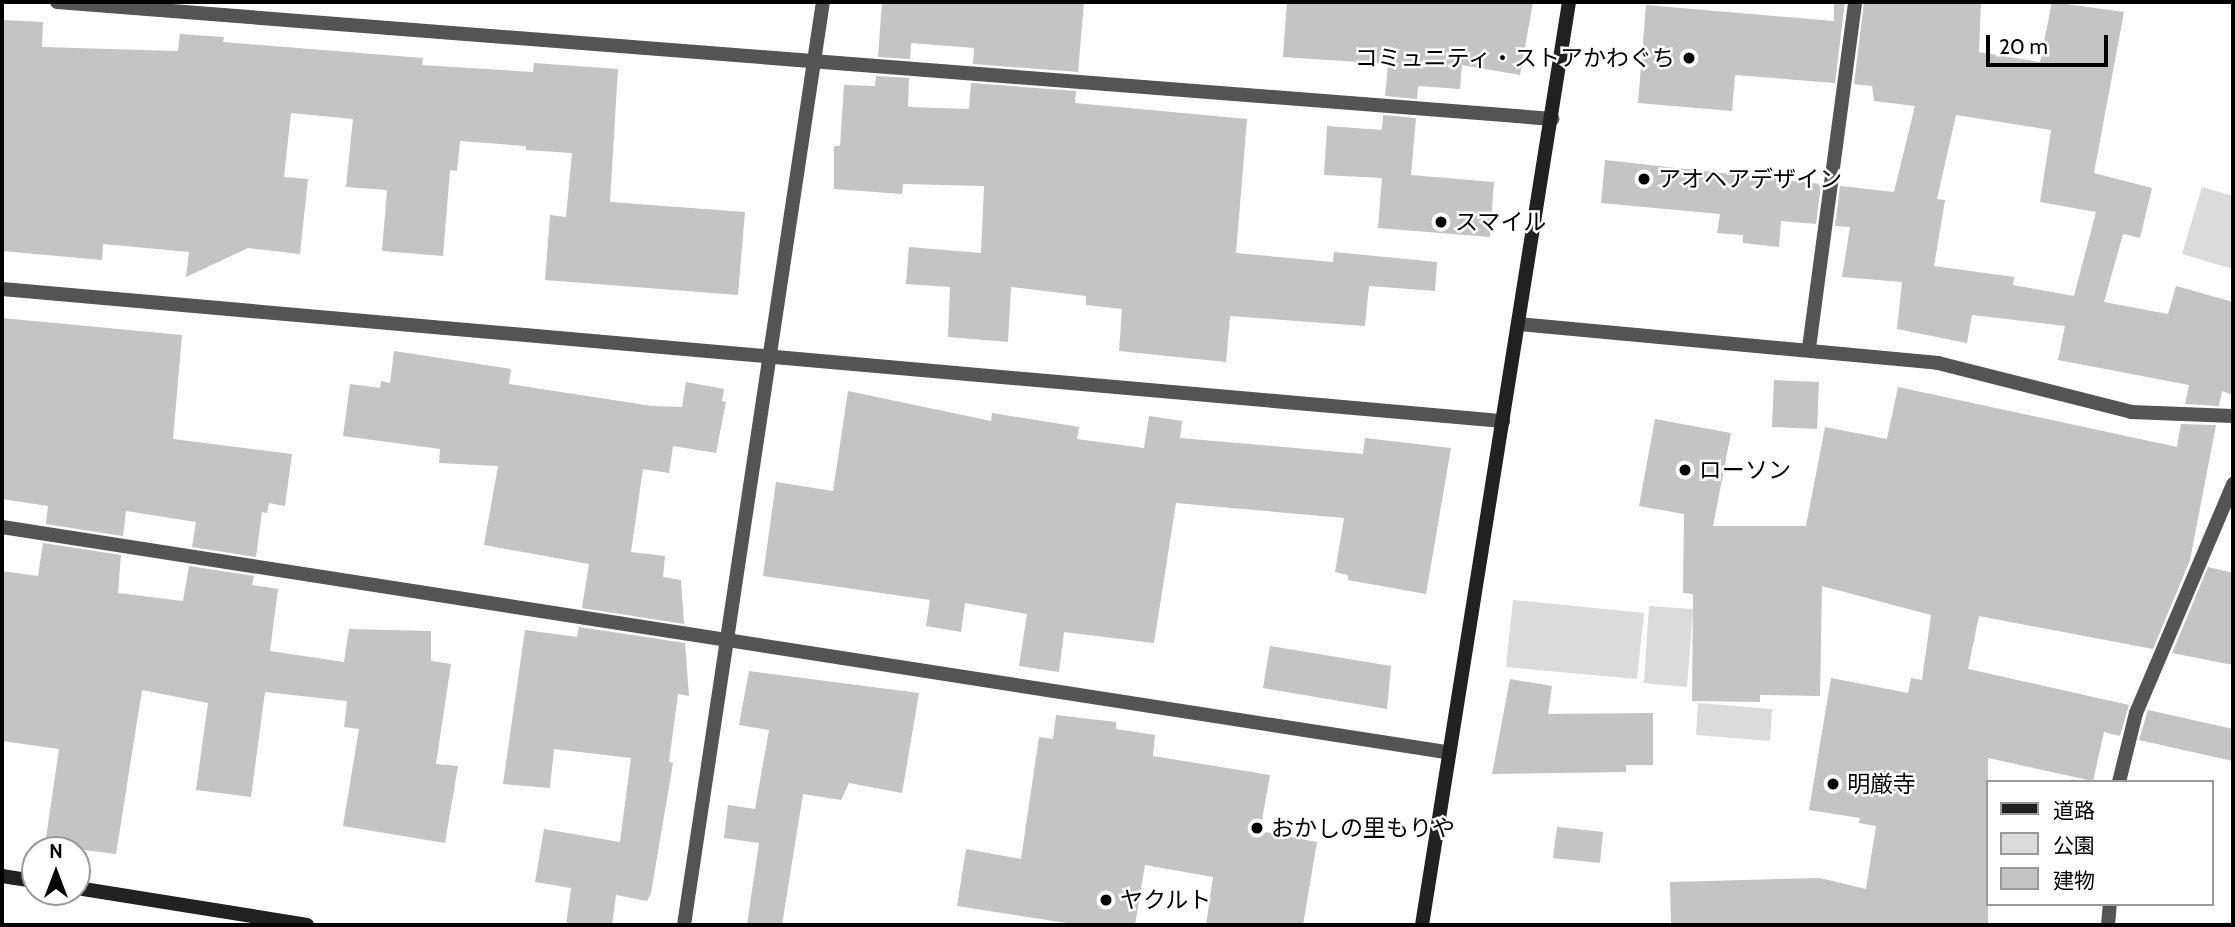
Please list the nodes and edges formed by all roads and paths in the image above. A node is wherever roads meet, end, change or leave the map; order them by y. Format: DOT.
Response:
graph roads {
  1 [pos="57,2"];
  2 [pos="823,2"];
  3 [pos="1569,2"];
  4 [pos="1854,2"];
  5 [pos="814,61"];
  6 [pos="1552,119"];
  7 [pos="2,289"];
  8 [pos="1519,324"];
  9 [pos="1809,348"];
  10 [pos="769,356"];
  11 [pos="2233,416"];
  12 [pos="1503,421"];
  13 [pos="2233,484"];
  14 [pos="2,527"];
  15 [pos="727,639"];
  16 [pos="1446,752"];
  17 [pos="2119,780"];
  18 [pos="2,876"];
  19 [pos="21,879"];
  20 [pos="91,890"];
  21 [pos="2110,906"];
  22 [pos="307,925"];
  23 [pos="684,925"];
  24 [pos="1422,925"];
  25 [pos="2108,925"];
  1 -- 5 [label="street"];
  2 -- 5 [label="street"];
  3 -- 6 [label="street"];
  4 -- 9 [label="street"];
  5 -- 6 [label="street"];
  5 -- 10 [label="street"];
  6 -- 8 [label="street"];
  7 -- 10 [label="street"];
  8 -- 9 [label="street"];
  8 -- 12 [label="street"];
  9 -- 11 [label="street"];
  10 -- 12 [label="street"];
  10 -- 15 [label="street"];
  12 -- 16 [label="street"];
  13 -- 17 [label="street"];
  14 -- 15 [label="street"];
  15 -- 16 [label="street"];
  15 -- 23 [label="street"];
  16 -- 24 [label="street"];
  18 -- 19 [label="street"];
  20 -- 22 [label="street"];
  21 -- 25 [label="street"];
}
